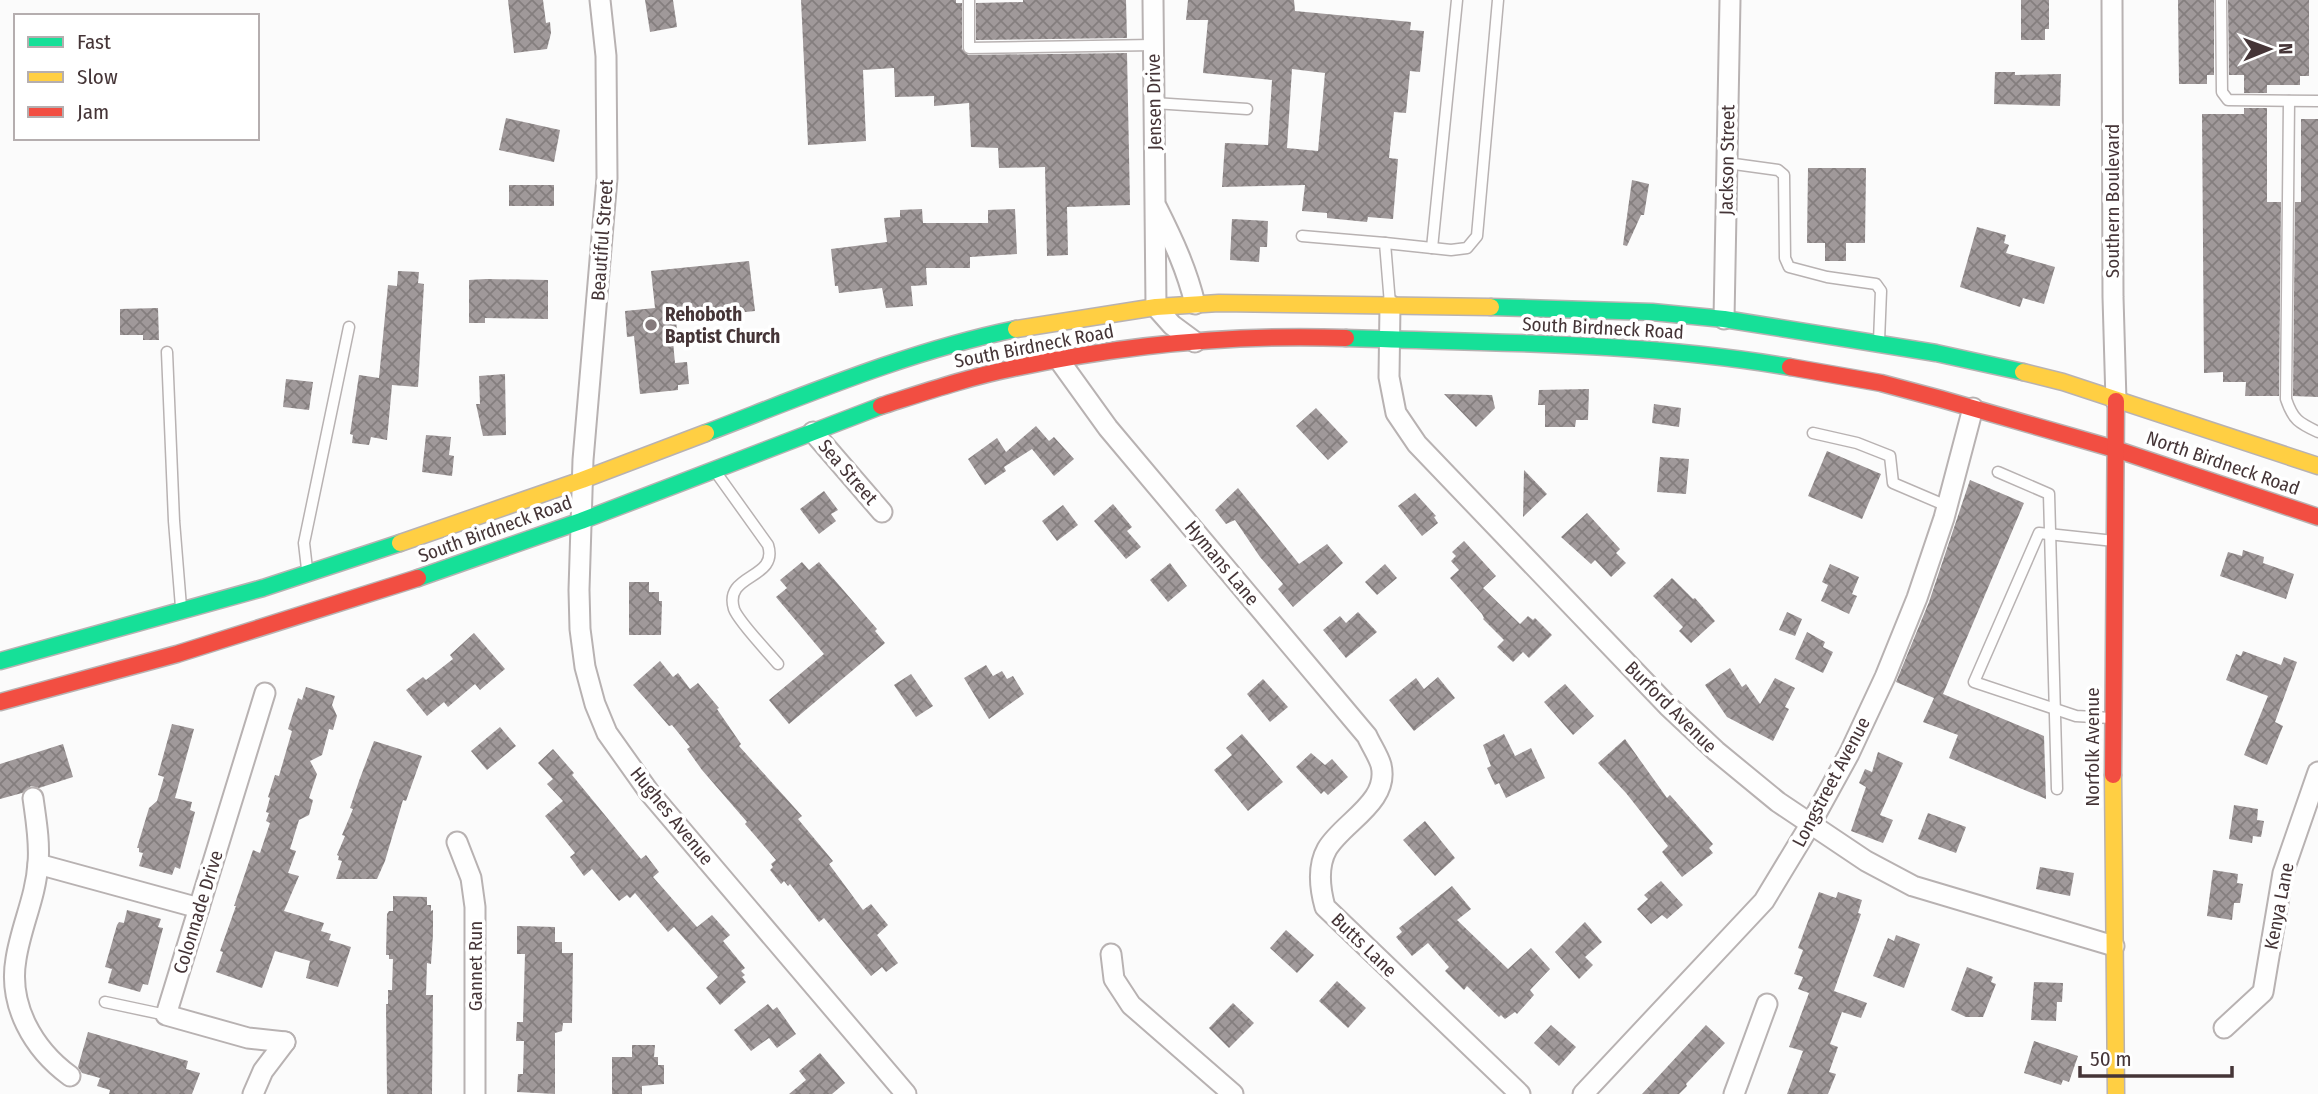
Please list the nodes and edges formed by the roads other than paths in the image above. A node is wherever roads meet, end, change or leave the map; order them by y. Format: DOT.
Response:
graph roads {
  1 [pos="600,0"];
  2 [pos="969,0"];
  3 [pos="1153,0"];
  4 [pos="1457,0"];
  5 [pos="1498,0"];
  6 [pos="1730,0"];
  7 [pos="2112,0"];
  8 [pos="2221,0"];
  9 [pos="1153,45"];
  10 [pos="2318,92"];
  11 [pos="2289,101"];
  12 [pos="2318,101"];
  13 [pos="1154,103"];
  14 [pos="1247,109"];
  15 [pos="1727,163"];
  16 [pos="1155,204"];
  17 [pos="1303,236"];
  18 [pos="1385,243"];
  19 [pos="1432,248"];
  20 [pos="1195,304"];
  21 [pos="1390,304"];
  22 [pos="1156,307"];
  23 [pos="1724,319"];
  24 [pos="349,327"];
  25 [pos="1389,341"];
  26 [pos="1195,342"];
  27 [pos="1879,344"];
  28 [pos="167,352"];
  29 [pos="1059,360"];
  30 [pos="2116,401"];
  31 [pos="1973,408"];
  32 [pos="813,432"];
  33 [pos="2318,432"];
  34 [pos="1813,433"];
  35 [pos="2116,449"];
  36 [pos="2318,467"];
  37 [pos="715,470"];
  38 [pos="1998,472"];
  39 [pos="582,480"];
  40 [pos="1947,506"];
  41 [pos="882,512"];
  42 [pos="2318,517"];
  43 [pos="581,521"];
  44 [pos="2052,535"];
  45 [pos="2115,541"];
  46 [pos="307,573"];
  47 [pos="181,611"];
  48 [pos="0,661"];
  49 [pos="778,664"];
  50 [pos="265,693"];
  51 [pos="0,702"];
  52 [pos="2055,710"];
  53 [pos="2113,718"];
  54 [pos="1382,767"];
  55 [pos="2318,772"];
  56 [pos="2057,789"];
  57 [pos="33,798"];
  58 [pos="1810,825"];
  59 [pos="457,842"];
  60 [pos="38,864"];
  61 [pos="199,908"];
  62 [pos="2114,946"];
  63 [pos="1111,954"];
  64 [pos="105,1002"];
  65 [pos="1767,1004"];
  66 [pos="166,1016"];
  67 [pos="2224,1028"];
  68 [pos="70,1076"];
  69 [pos="253,1094"];
  70 [pos="475,1094"];
  71 [pos="906,1094"];
  72 [pos="1233,1094"];
  73 [pos="1520,1094"];
  74 [pos="1583,1094"];
  75 [pos="1734,1094"];
  76 [pos="2116,1094"];
  1 -- 39 [label="street, Beautiful Street"];
  2 -- 9 [label="lane"];
  3 -- 9 [label="street, Jensen Drive"];
  4 -- 19 [label="lane"];
  5 -- 19 [label="lane"];
  6 -- 15 [label="street, Jackson Street"];
  7 -- 30 [label="street, Southern Boulevard"];
  8 -- 11 [label="lane"];
  9 -- 13 [label="street, Jensen Drive"];
  10 -- 12 [label="lane"];
  11 -- 12 [label="lane"];
  11 -- 33 [label="lane"];
  13 -- 14 [label="lane"];
  13 -- 16 [label="street, Jensen Drive"];
  15 -- 23 [label="street, Jackson Street"];
  15 -- 27 [label="lane"];
  16 -- 20 [label="street, Jensen Drive"];
  16 -- 22 [label="street, Jensen Drive"];
  17 -- 18 [label="lane"];
  18 -- 19 [label="lane"];
  18 -- 21 [label="lane"];
  20 -- 21 [label="main road, South Birdneck Road"];
  20 -- 22 [label="main road, South Birdneck Road"];
  21 -- 23 [label="main road, South Birdneck Road"];
  21 -- 25 [label="street, Burford Avenue"];
  22 -- 26 [label="street"];
  22 -- 39 [label="main road, South Birdneck Road"];
  23 -- 27 [label="main road, South Birdneck Road"];
  24 -- 46 [label="lane"];
  25 -- 26 [label="main road, South Birdneck Road"];
  25 -- 31 [label="main road, South Birdneck Road"];
  25 -- 58 [label="street, Burford Avenue"];
  26 -- 29 [label="main road, South Birdneck Road"];
  27 -- 30 [label="main road, South Birdneck Road"];
  28 -- 47 [label="lane"];
  29 -- 32 [label="main road, South Birdneck Road"];
  29 -- 54 [label="street, Hymans Lane"];
  30 -- 35 [label="main road, Norfolk Avenue"];
  30 -- 36 [label="main road, North Birdneck Road"];
  31 -- 35 [label="main road, South Birdneck Road"];
  31 -- 40 [label="street, Longstreet Avenue"];
  32 -- 37 [label="main road, South Birdneck Road"];
  32 -- 41 [label="street, Sea Street"];
  34 -- 40 [label="lane"];
  35 -- 42 [label="main road, North Birdneck Road"];
  35 -- 45 [label="main road, Norfolk Avenue"];
  37 -- 43 [label="main road, South Birdneck Road"];
  37 -- 49 [label="lane"];
  38 -- 44 [label="lane"];
  39 -- 43 [label="street, Hughes Avenue"];
  39 -- 46 [label="main road, South Birdneck Road"];
  40 -- 58 [label="street, Longstreet Avenue"];
  43 -- 51 [label="main road, South Birdneck Road"];
  43 -- 71 [label="street, Hughes Avenue"];
  44 -- 45 [label="lane"];
  44 -- 52 [label="lane"];
  44 -- 52 [label="lane"];
  45 -- 53 [label="main road, Norfolk Avenue"];
  46 -- 47 [label="main road, South Birdneck Road"];
  47 -- 48 [label="main road, South Birdneck Road"];
  50 -- 61 [label="street, Colonnade Drive"];
  52 -- 53 [label="lane"];
  52 -- 56 [label="lane"];
  53 -- 62 [label="main road, Norfolk Avenue"];
  54 -- 73 [label="street, Butts Lane"];
  55 -- 67 [label="street, Kenya Lane"];
  57 -- 60 [label="street"];
  58 -- 62 [label="street, Burford Avenue"];
  58 -- 74 [label="street, Longstreet Avenue"];
  59 -- 70 [label="street, Gannet Run"];
  60 -- 61 [label="street"];
  60 -- 68 [label="street"];
  61 -- 66 [label="street, Colonnade Drive"];
  62 -- 76 [label="main road, Norfolk Avenue"];
  63 -- 72 [label="street"];
  64 -- 66 [label="lane"];
  65 -- 75 [label="street"];
  66 -- 69 [label="street"];
}
